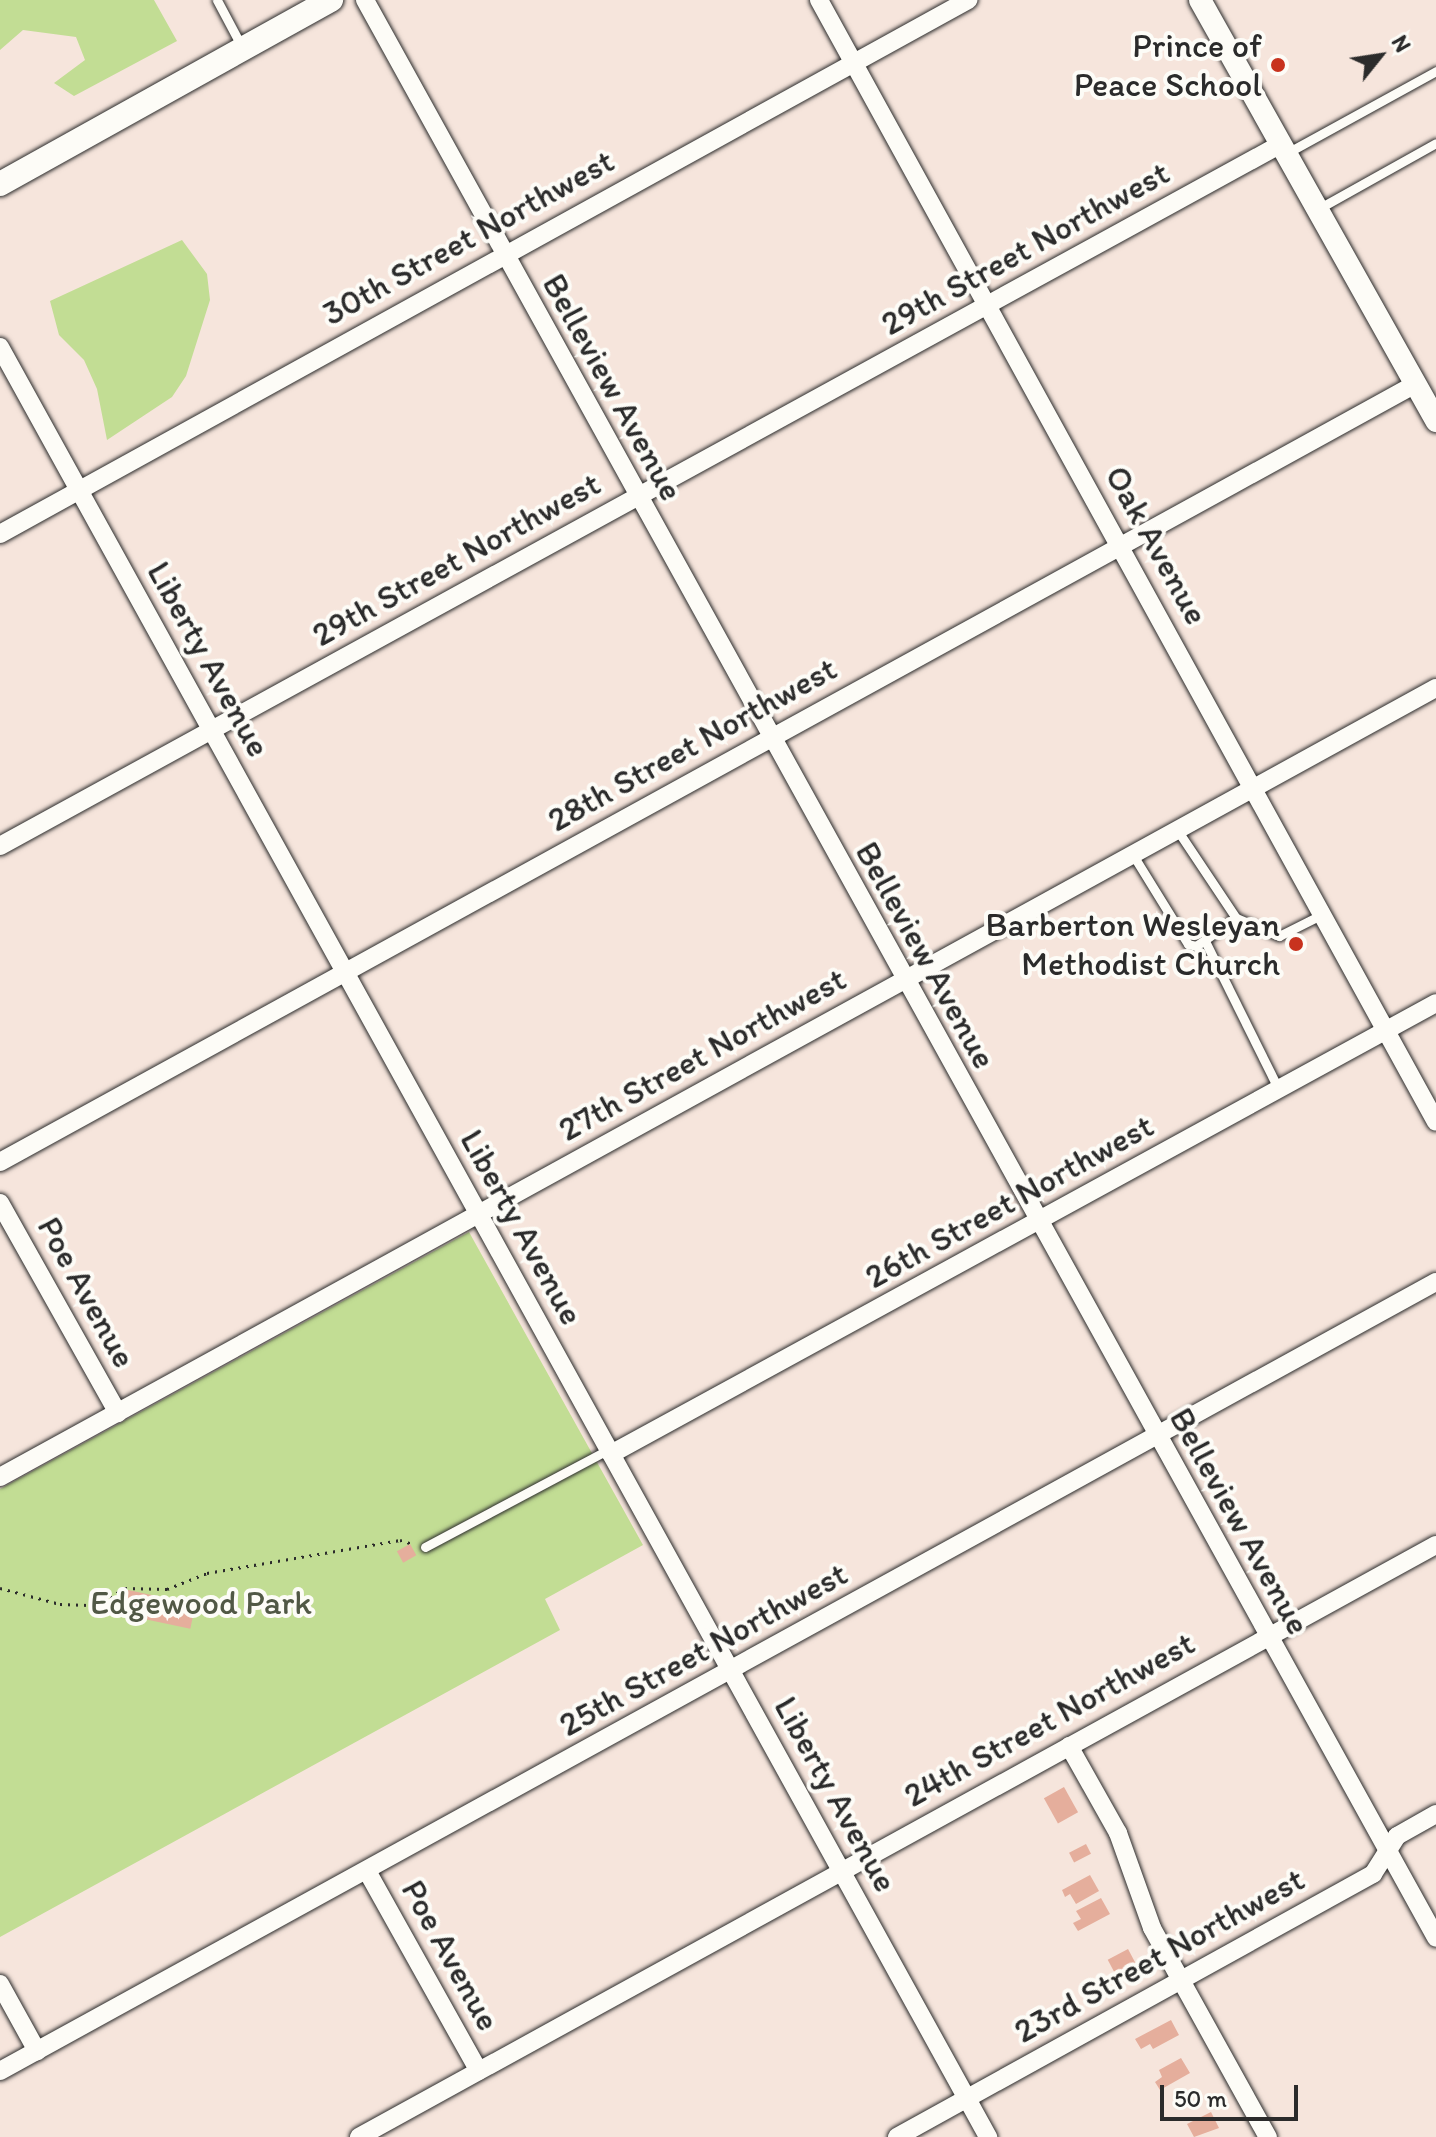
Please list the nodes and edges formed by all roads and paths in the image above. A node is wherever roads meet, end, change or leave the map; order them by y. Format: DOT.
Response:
graph roads {
  1 [pos="217,0"];
  2 [pos="331,0"];
  3 [pos="365,0"];
  4 [pos="819,0"];
  5 [pos="968,0"];
  6 [pos="1200,0"];
  7 [pos="243,49"];
  8 [pos="853,63"];
  9 [pos="1436,71"];
  10 [pos="1436,143"];
  11 [pos="1284,149"];
  12 [pos="0,184"];
  13 [pos="1318,209"];
  14 [pos="504,254"];
  15 [pos="987,305"];
  16 [pos="0,347"];
  17 [pos="1416,384"];
  18 [pos="1436,421"];
  19 [pos="78,490"];
  20 [pos="637,496"];
  21 [pos="0,534"];
  22 [pos="1121,545"];
  23 [pos="1436,688"];
  24 [pos="211,729"];
  25 [pos="770,738"];
  26 [pos="1254,788"];
  27 [pos="1178,831"];
  28 [pos="0,846"];
  29 [pos="1133,855"];
  30 [pos="1323,914"];
  31 [pos="1236,918"];
  32 [pos="1205,941"];
  33 [pos="346,973"];
  34 [pos="903,980"];
  35 [pos="1436,1003"];
  36 [pos="1386,1030"];
  37 [pos="1279,1090"];
  38 [pos="1436,1122"];
  39 [pos="0,1162"];
  40 [pos="0,1203"];
  41 [pos="477,1212"];
  42 [pos="1036,1222"];
  43 [pos="1436,1282"];
  44 [pos="118,1413"];
  45 [pos="1156,1436"];
  46 [pos="610,1452"];
  47 [pos="0,1477"];
  48 [pos="1436,1545"];
  49 [pos="425,1547"];
  50 [pos="0,1588"];
  51 [pos="1267,1636"];
  52 [pos="730,1671"];
  53 [pos="1069,1746"];
  54 [pos="1436,1814"];
  55 [pos="1389,1852"];
  56 [pos="841,1869"];
  57 [pos="367,1871"];
  58 [pos="1436,1938"];
  59 [pos="1180,1979"];
  60 [pos="0,1984"];
  61 [pos="37,2051"];
  62 [pos="0,2071"];
  63 [pos="479,2071"];
  64 [pos="967,2098"];
  65 [pos="359,2137"];
  66 [pos="897,2137"];
  67 [pos="988,2137"];
  68 [pos="1268,2137"];
  1 -- 7 [label="lane"];
  2 -- 7 [label="main road"];
  3 -- 14 [label="street, Belleview Avenue"];
  4 -- 8 [label="street, Oak Avenue"];
  5 -- 8 [label="street, 30th Street Northwest"];
  6 -- 11 [label="street"];
  7 -- 12 [label="main road"];
  8 -- 14 [label="street, 30th Street Northwest"];
  8 -- 15 [label="street, Oak Avenue"];
  9 -- 11 [label="lane"];
  10 -- 13 [label="lane"];
  11 -- 13 [label="street"];
  11 -- 15 [label="street, 29th Street Northwest"];
  13 -- 17 [label="street"];
  14 -- 19 [label="street, 30th Street Northwest"];
  14 -- 20 [label="street, Belleview Avenue"];
  15 -- 20 [label="street, 29th Street Northwest"];
  15 -- 22 [label="street, Oak Avenue"];
  16 -- 19 [label="street, Liberty Avenue"];
  17 -- 18 [label="street"];
  17 -- 22 [label="street, 28th Street Northwest"];
  19 -- 21 [label="street, 30th Street Northwest"];
  19 -- 24 [label="street, Liberty Avenue"];
  20 -- 24 [label="street, 29th Street Northwest"];
  20 -- 25 [label="street, Belleview Avenue"];
  22 -- 25 [label="street, 28th Street Northwest"];
  22 -- 26 [label="street, Oak Avenue"];
  23 -- 26 [label="street, 27th Street Northwest"];
  24 -- 28 [label="street, 29th Street Northwest"];
  24 -- 33 [label="street, Liberty Avenue"];
  25 -- 33 [label="street, 28th Street Northwest"];
  25 -- 34 [label="street, Belleview Avenue"];
  26 -- 27 [label="street, 27th Street Northwest"];
  26 -- 30 [label="street, Oak Avenue"];
  27 -- 29 [label="street, 27th Street Northwest"];
  27 -- 31 [label="lane"];
  29 -- 32 [label="lane"];
  29 -- 34 [label="street, 27th Street Northwest"];
  30 -- 31 [label="lane"];
  30 -- 36 [label="street, Oak Avenue"];
  31 -- 32 [label="lane"];
  32 -- 37 [label="lane"];
  33 -- 39 [label="street, 28th Street Northwest"];
  33 -- 41 [label="street, Liberty Avenue"];
  34 -- 41 [label="street, 27th Street Northwest"];
  34 -- 42 [label="street, Belleview Avenue"];
  35 -- 36 [label="street, 26th Street Northwest"];
  36 -- 37 [label="street, 26th Street Northwest"];
  36 -- 38 [label="street, Oak Avenue"];
  37 -- 42 [label="street, 26th Street Northwest"];
  40 -- 44 [label="street, Poe Avenue"];
  41 -- 44 [label="street, 27th Street Northwest"];
  41 -- 46 [label="street, Liberty Avenue"];
  42 -- 45 [label="street, Belleview Avenue"];
  42 -- 46 [label="street, 26th Street Northwest"];
  43 -- 45 [label="street, 25th Street Northwest"];
  44 -- 47 [label="street, 27th Street Northwest"];
  45 -- 51 [label="street, Belleview Avenue"];
  45 -- 52 [label="street, 25th Street Northwest"];
  46 -- 49 [label="lane"];
  46 -- 52 [label="street, Liberty Avenue"];
  48 -- 51 [label="street, 24th Street Northwest"];
  49 -- 50 [label="path"];
  51 -- 53 [label="street, 24th Street Northwest"];
  51 -- 55 [label="street, Belleview Avenue"];
  52 -- 56 [label="street, Liberty Avenue"];
  52 -- 57 [label="street, 25th Street Northwest"];
  53 -- 56 [label="street, 24th Street Northwest"];
  53 -- 59 [label="street"];
  54 -- 55 [label="street, 23rd Street Northwest"];
  55 -- 58 [label="street, Belleview Avenue"];
  55 -- 59 [label="street, 23rd Street Northwest"];
  56 -- 63 [label="street, 24th Street Northwest"];
  56 -- 64 [label="street, Liberty Avenue"];
  57 -- 61 [label="street, 25th Street Northwest"];
  57 -- 63 [label="street, Poe Avenue"];
  59 -- 64 [label="street, 23rd Street Northwest"];
  59 -- 68 [label="street"];
  60 -- 61 [label="street"];
  61 -- 62 [label="street, 25th Street Northwest"];
  63 -- 65 [label="street, 24th Street Northwest"];
  64 -- 66 [label="street, 23rd Street Northwest"];
  64 -- 67 [label="street, Liberty Avenue"];
}
